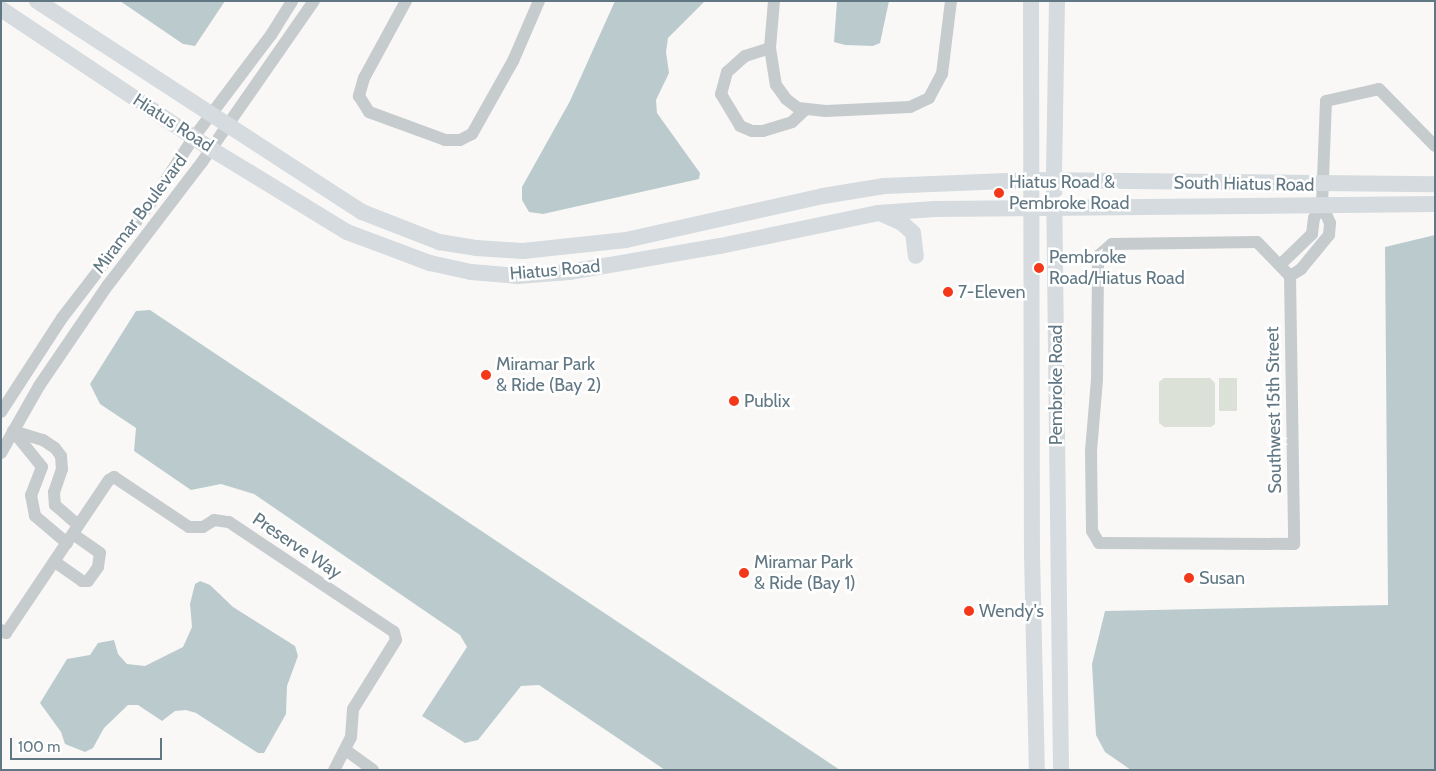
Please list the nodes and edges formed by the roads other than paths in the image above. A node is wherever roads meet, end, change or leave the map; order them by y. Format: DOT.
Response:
graph roads {
  1 [pos="37,1"];
  2 [pos="292,1"];
  3 [pos="314,1"];
  4 [pos="406,1"];
  5 [pos="539,1"];
  6 [pos="774,1"];
  7 [pos="951,1"];
  8 [pos="1030,1"];
  9 [pos="1057,1"];
  10 [pos="1,9"];
  11 [pos="770,48"];
  12 [pos="804,111"];
  13 [pos="210,114"];
  14 [pos="228,126"];
  15 [pos="194,137"];
  16 [pos="1435,146"];
  17 [pos="211,149"];
  18 [pos="1031,180"];
  19 [pos="1054,180"];
  20 [pos="1435,184"];
  21 [pos="1323,185"];
  22 [pos="1435,204"];
  23 [pos="1322,205"];
  24 [pos="1032,208"];
  25 [pos="1055,209"];
  26 [pos="878,212"];
  27 [pos="580,246"];
  28 [pos="916,256"];
  29 [pos="583,269"];
  30 [pos="1286,271"];
  31 [pos="1,412"];
  32 [pos="13,432"];
  33 [pos="1,454"];
  34 [pos="73,534"];
  35 [pos="1032,555"];
  36 [pos="1057,556"];
  37 [pos="55,562"];
  38 [pos="3,635"];
  39 [pos="347,751"];
  40 [pos="334,770"];
  41 [pos="373,770"];
  42 [pos="1037,770"];
  43 [pos="1061,770"];
  1 -- 13 [label="main road, Hiatus Road"];
  2 -- 13 [label="street, Miramar Boulevard"];
  3 -- 14 [label="street, Miramar Boulevard"];
  4 -- 5 [label="street"];
  6 -- 11 [label="street"];
  7 -- 12 [label="street"];
  8 -- 18 [label="main road, Pembroke Road"];
  9 -- 19 [label="main road, Pembroke Road"];
  10 -- 15 [label="main road, Hiatus Road"];
  11 -- 12 [label="street"];
  11 -- 12 [label="street"];
  13 -- 14 [label="main road, Hiatus Road"];
  13 -- 15 [label="street, Miramar Boulevard"];
  14 -- 17 [label="street, Miramar Boulevard"];
  14 -- 27 [label="main road, Hiatus Road"];
  15 -- 17 [label="main road, Hiatus Road"];
  15 -- 31 [label="street, Miramar Boulevard"];
  16 -- 21 [label="street"];
  17 -- 29 [label="main road, Hiatus Road"];
  17 -- 32 [label="street, Miramar Boulevard"];
  18 -- 19 [label="main road, Hiatus Road"];
  18 -- 24 [label="main road, Pembroke Road"];
  18 -- 27 [label="main road, Hiatus Road"];
  19 -- 21 [label="main road, South Hiatus Road"];
  19 -- 25 [label="main road, Pembroke Road"];
  20 -- 21 [label="main road, South Hiatus Road"];
  21 -- 23 [label="street"];
  22 -- 23 [label="main road, South Hiatus Road"];
  23 -- 25 [label="main road, South Hiatus Road"];
  23 -- 30 [label="street"];
  23 -- 30 [label="street"];
  24 -- 25 [label="main road, Hiatus Road"];
  24 -- 26 [label="main road, Hiatus Road"];
  24 -- 35 [label="main road, Pembroke Road"];
  25 -- 36 [label="main road, Pembroke Road"];
  26 -- 28 [label="main road"];
  26 -- 29 [label="main road, Hiatus Road"];
  27 -- 29 [label="main road"];
  30 -- 30 [label="street, Southwest 15th Street"];
  32 -- 33 [label="street, Miramar Boulevard"];
  32 -- 34 [label="street"];
  32 -- 34 [label="street"];
  34 -- 37 [label="street, Preserve Way"];
  34 -- 37 [label="street"];
  34 -- 39 [label="street, Preserve Way"];
  35 -- 36 [label="main road"];
  35 -- 42 [label="main road, Pembroke Road"];
  36 -- 43 [label="main road, Pembroke Road"];
  37 -- 38 [label="street, Preserve Way"];
  39 -- 40 [label="street, Preserve Way"];
  39 -- 41 [label="street"];
}
